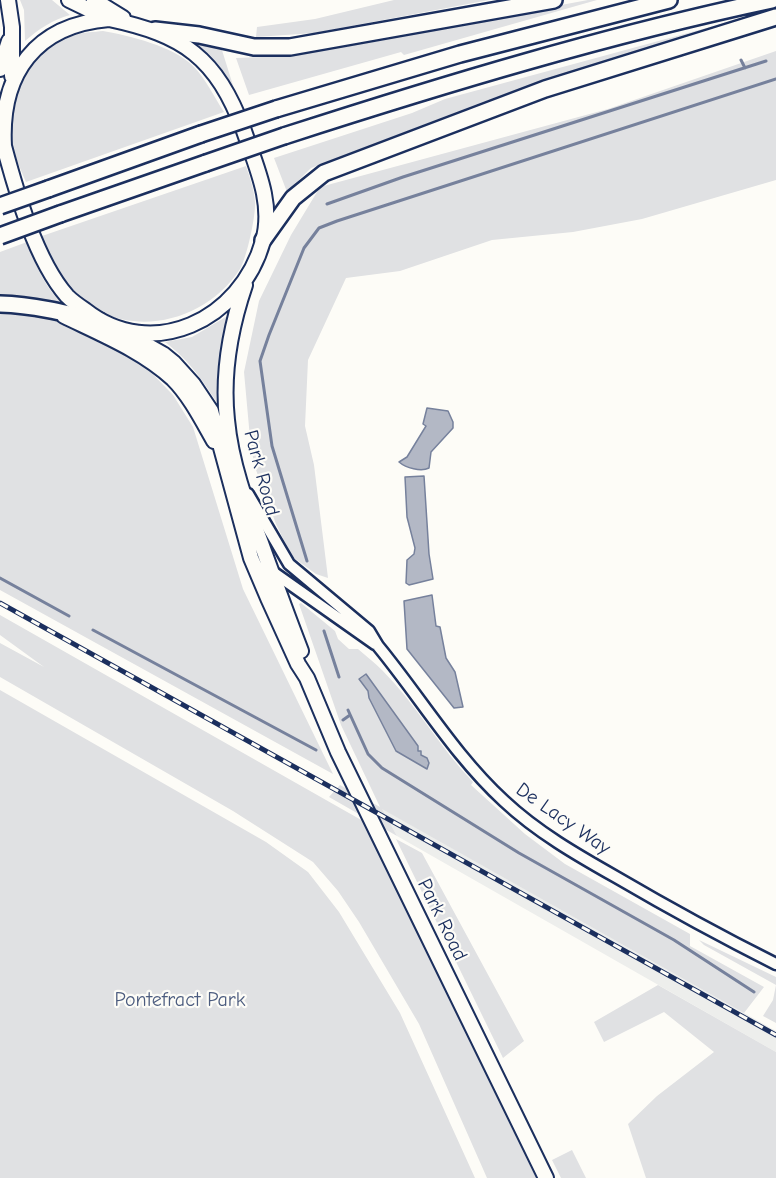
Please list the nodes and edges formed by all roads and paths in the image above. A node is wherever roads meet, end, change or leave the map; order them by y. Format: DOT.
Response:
graph roads {
  1 [pos="8,0"];
  2 [pos="69,0"];
  3 [pos="94,0"];
  4 [pos="554,0"];
  5 [pos="669,0"];
  6 [pos="772,0"];
  7 [pos="776,17"];
  8 [pos="109,19"];
  9 [pos="133,24"];
  10 [pos="12,27"];
  11 [pos="155,30"];
  12 [pos="0,69"];
  13 [pos="11,84"];
  14 [pos="2,113"];
  15 [pos="0,206"];
  16 [pos="0,236"];
  17 [pos="263,240"];
  18 [pos="250,272"];
  19 [pos="0,304"];
  20 [pos="51,310"];
  21 [pos="99,321"];
  22 [pos="122,331"];
  23 [pos="226,453"];
  24 [pos="239,478"];
  25 [pos="251,558"];
  26 [pos="271,570"];
  27 [pos="378,646"];
  28 [pos="307,678"];
  29 [pos="776,964"];
  30 [pos="546,1178"];
  1 -- 10 [label="main road"];
  2 -- 8 [label="main road"];
  3 -- 9 [label="main road"];
  4 -- 11 [label="highway"];
  5 -- 15 [label="highway, bridge"];
  6 -- 16 [label="highway, bridge"];
  7 -- 17 [label="highway"];
  8 -- 9 [label="main road"];
  8 -- 13 [label="main road"];
  9 -- 11 [label="main road"];
  10 -- 12 [label="main road"];
  10 -- 13 [label="main road"];
  11 -- 17 [label="main road"];
  13 -- 14 [label="main road"];
  14 -- 21 [label="main road"];
  17 -- 18 [label="main road"];
  18 -- 22 [label="main road"];
  18 -- 23 [label="main road, Park Road"];
  19 -- 20 [label="highway"];
  20 -- 21 [label="highway"];
  20 -- 23 [label="main road"];
  21 -- 22 [label="main road"];
  22 -- 23 [label="main road, Park Road"];
  23 -- 24 [label="main road, Park Road"];
  23 -- 25 [label="main road, Park Road"];
  24 -- 26 [label="main road, Park Road"];
  24 -- 27 [label="street, De Lacy Way"];
  25 -- 26 [label="street, De Lacy Way"];
  25 -- 28 [label="main road, Park Road"];
  26 -- 27 [label="street, De Lacy Way"];
  26 -- 28 [label="main road, Park Road"];
  27 -- 29 [label="street, De Lacy Way"];
  28 -- 30 [label="main road, Park Road"];
}
